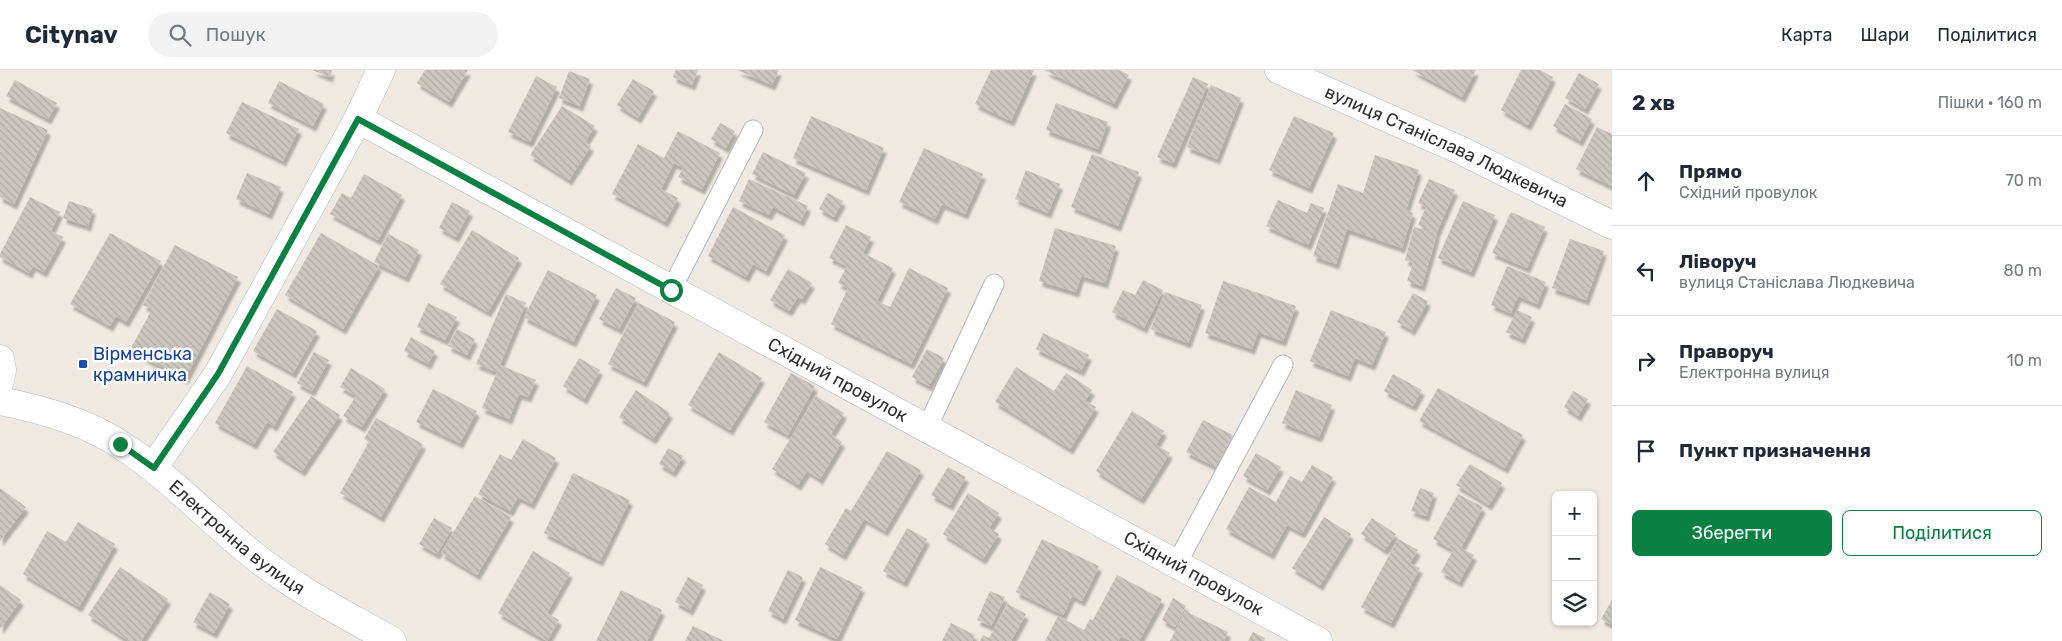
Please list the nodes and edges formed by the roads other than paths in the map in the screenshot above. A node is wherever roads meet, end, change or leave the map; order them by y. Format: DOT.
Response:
graph roads {
  1 [pos="380,70"];
  2 [pos="1279,70"];
  3 [pos="358,119"];
  4 [pos="753,130"];
  5 [pos="1612,225"];
  6 [pos="994,284"];
  7 [pos="671,290"];
  8 [pos="0,359"];
  9 [pos="1284,365"];
  10 [pos="0,381"];
  11 [pos="0,401"];
  12 [pos="927,428"];
  13 [pos="154,468"];
  14 [pos="1177,563"];
  15 [pos="392,641"];
  16 [pos="1318,641"];
  1 -- 3 [label="street"];
  2 -- 5 [label="street, вулиця Станіслава Людкевича"];
  3 -- 7 [label="street, Східний провулок"];
  3 -- 13 [label="street"];
  4 -- 7 [label="lane"];
  6 -- 12 [label="lane"];
  7 -- 12 [label="street, Східний провулок"];
  8 -- 10 [label="street"];
  9 -- 14 [label="lane"];
  11 -- 13 [label="street, Електронна вулиця"];
  12 -- 14 [label="street, Східний провулок"];
  13 -- 15 [label="street, Електронна вулиця"];
  14 -- 16 [label="street, Східний провулок"];
}
